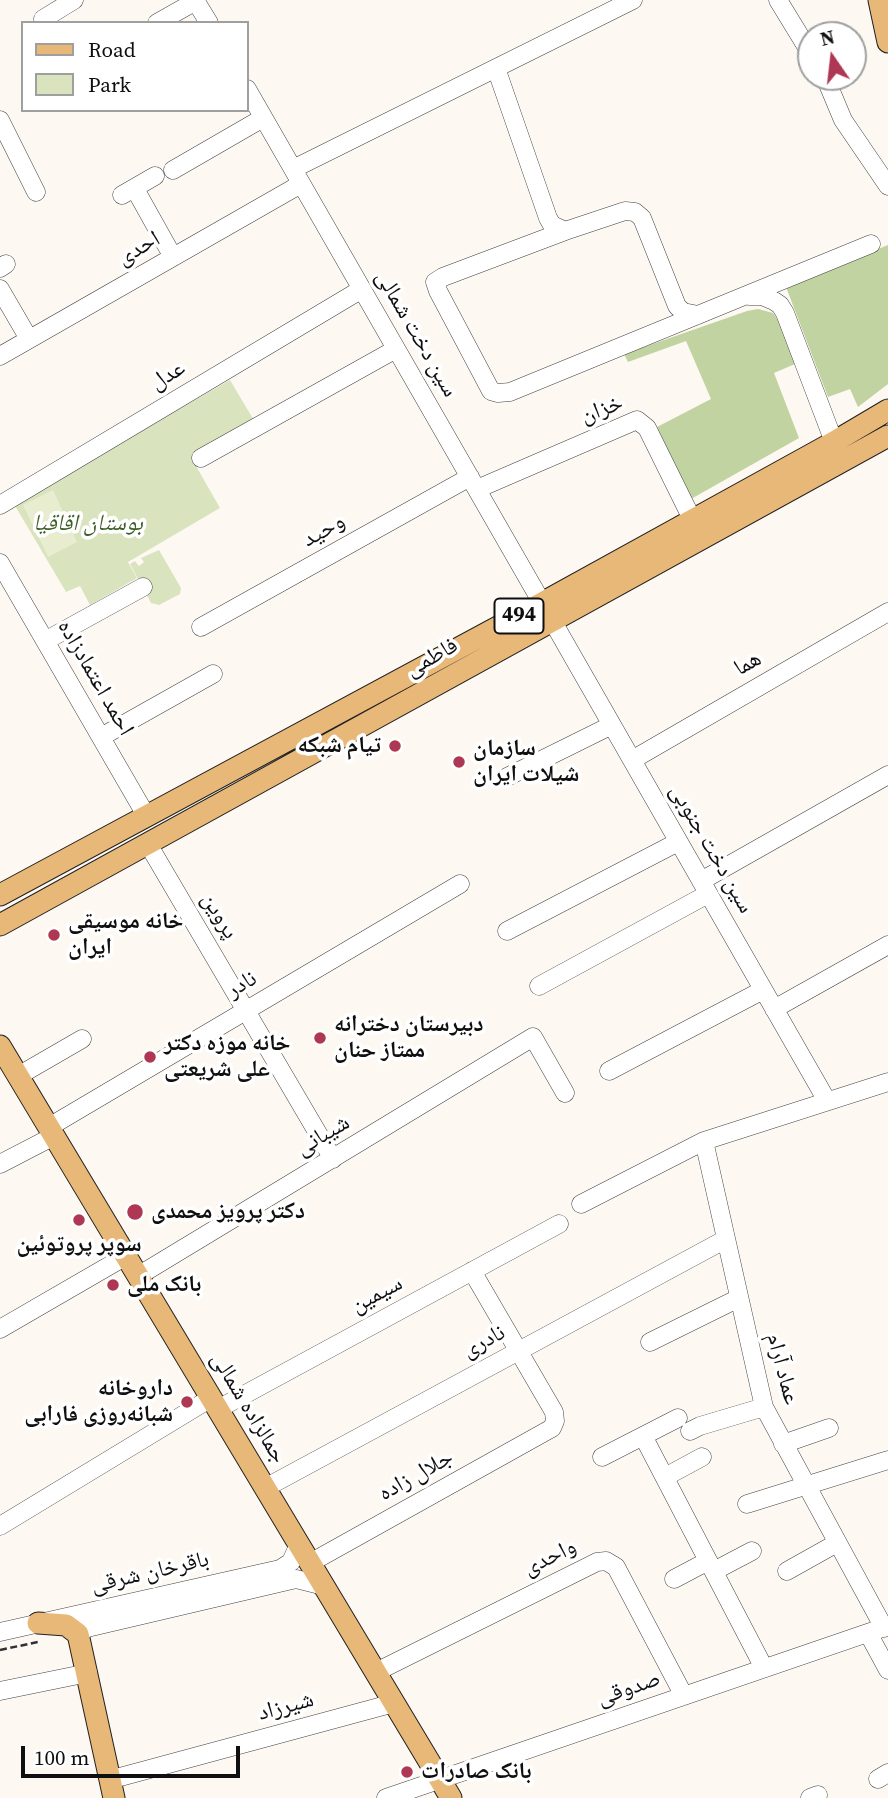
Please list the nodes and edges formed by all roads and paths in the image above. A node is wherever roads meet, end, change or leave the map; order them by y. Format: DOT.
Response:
graph roads {
  1 [pos="74,0"];
  2 [pos="196,0"];
  3 [pos="633,0"];
  4 [pos="778,0"];
  5 [pos="879,0"];
  6 [pos="43,19"];
  7 [pos="160,21"];
  8 [pos="208,21"];
  9 [pos="797,31"];
  10 [pos="888,42"];
  11 [pos="495,68"];
  12 [pos="248,91"];
  13 [pos="831,91"];
  14 [pos="263,118"];
  15 [pos="0,120"];
  16 [pos="173,170"];
  17 [pos="155,176"];
  18 [pos="297,177"];
  19 [pos="888,186"];
  20 [pos="36,192"];
  21 [pos="565,231"];
  22 [pos="871,244"];
  23 [pos="173,257"];
  24 [pos="0,289"];
  25 [pos="362,289"];
  26 [pos="746,295"];
  27 [pos="698,315"];
  28 [pos="29,339"];
  29 [pos="396,349"];
  30 [pos="0,356"];
  31 [pos="888,410"];
  32 [pos="888,436"];
  33 [pos="834,442"];
  34 [pos="201,458"];
  35 [pos="474,483"];
  36 [pos="0,505"];
  37 [pos="693,520"];
  38 [pos="0,563"];
  39 [pos="143,587"];
  40 [pos="548,612"];
  41 [pos="888,612"];
  42 [pos="201,626"];
  43 [pos="46,641"];
  44 [pos="213,674"];
  45 [pos="612,724"];
  46 [pos="101,737"];
  47 [pos="632,760"];
  48 [pos="888,775"];
  49 [pos="507,777"];
  50 [pos="147,817"];
  51 [pos="153,841"];
  52 [pos="678,842"];
  53 [pos="460,884"];
  54 [pos="705,888"];
  55 [pos="0,895"];
  56 [pos="0,925"];
  57 [pos="507,931"];
  58 [pos="888,945"];
  59 [pos="538,986"];
  60 [pos="763,990"];
  61 [pos="774,1009"];
  62 [pos="246,1011"];
  63 [pos="82,1039"];
  64 [pos="0,1046"];
  65 [pos="609,1071"];
  66 [pos="11,1075"];
  67 [pos="888,1082"];
  68 [pos="565,1093"];
  69 [pos="827,1101"];
  70 [pos="51,1131"];
  71 [pos="704,1141"];
  72 [pos="333,1159"];
  73 [pos="0,1164"];
  74 [pos="581,1204"];
  75 [pos="559,1224"];
  76 [pos="726,1239"];
  77 [pos="126,1255"];
  78 [pos="472,1271"];
  79 [pos="138,1276"];
  80 [pos="739,1298"];
  81 [pos="0,1329"];
  82 [pos="650,1342"];
  83 [pos="518,1352"];
  84 [pos="215,1404"];
  85 [pos="764,1407"];
  86 [pos="829,1428"];
  87 [pos="643,1436"];
  88 [pos="783,1444"];
  89 [pos="602,1457"];
  90 [pos="702,1457"];
  91 [pos="888,1460"];
  92 [pos="665,1477"];
  93 [pos="806,1486"];
  94 [pos="265,1488"];
  95 [pos="747,1504"];
  96 [pos="0,1526"];
  97 [pos="837,1543"];
  98 [pos="299,1544"];
  99 [pos="752,1551"];
  100 [pos="310,1563"];
  101 [pos="711,1566"];
  102 [pos="786,1571"];
  103 [pos="674,1579"];
  104 [pos="324,1586"];
  105 [pos="880,1629"];
  106 [pos="0,1632"];
  107 [pos="41,1632"];
  108 [pos="78,1634"];
  109 [pos="0,1650"];
  110 [pos="764,1668"];
  111 [pos="888,1670"];
  112 [pos="376,1672"];
  113 [pos="88,1673"];
  114 [pos="0,1691"];
  115 [pos="684,1696"];
  116 [pos="394,1703"];
  117 [pos="440,1779"];
  118 [pos="111,1789"];
  119 [pos="386,1798"];
  120 [pos="451,1798"];
  1 -- 6 [label="street"];
  2 -- 7 [label="street"];
  2 -- 8 [label="street"];
  3 -- 11 [label="street, احدی"];
  4 -- 9 [label="street"];
  5 -- 10 [label="main road"];
  11 -- 18 [label="street, احدی"];
  11 -- 21 [label="street"];
  12 -- 14 [label="street, سین دخت شمالی"];
  13 -- 19 [label="street"];
  14 -- 16 [label="street"];
  14 -- 18 [label="street, سین دخت شمالی"];
  15 -- 20 [label="street"];
  17 -- 23 [label="street"];
  18 -- 23 [label="street, احدی"];
  18 -- 25 [label="street, سین دخت شمالی"];
  21 -- 27 [label="street"];
  21 -- 27 [label="street"];
  22 -- 26 [label="street"];
  23 -- 28 [label="street, احدی"];
  24 -- 28 [label="street"];
  25 -- 29 [label="street, سین دخت شمالی"];
  25 -- 36 [label="street, عدل"];
  26 -- 27 [label="street"];
  26 -- 33 [label="street"];
  28 -- 30 [label="street, احدی"];
  29 -- 34 [label="street"];
  29 -- 35 [label="street, سین دخت شمالی"];
  31 -- 33 [label="main road, فاطمی / 494"];
  32 -- 40 [label="main road, فاطمی / 494"];
  33 -- 37 [label="main road, فاطمی / 494"];
  35 -- 37 [label="street, خزان"];
  35 -- 40 [label="street, سین دخت شمالی"];
  35 -- 42 [label="street, وحید"];
  37 -- 40 [label="main road, فاطمی / 494"];
  38 -- 43 [label="street, احمد اعتمادزاده"];
  39 -- 43 [label="street"];
  40 -- 45 [label="street, سین دخت جنوبی"];
  40 -- 50 [label="main road, فاطمی / 494"];
  40 -- 51 [label="main road, فاطمی / 494"];
  41 -- 47 [label="street, هما"];
  43 -- 46 [label="street, احمد اعتمادزاده"];
  44 -- 46 [label="street"];
  45 -- 47 [label="street, سین دخت جنوبی"];
  45 -- 49 [label="street"];
  46 -- 50 [label="street, احمد اعتمادزاده"];
  47 -- 52 [label="street, سین دخت جنوبی"];
  48 -- 54 [label="street"];
  50 -- 51 [label="main road"];
  50 -- 55 [label="main road, فاطمی / 494"];
  51 -- 56 [label="main road, فاطمی / 494"];
  51 -- 62 [label="street, پروین"];
  52 -- 54 [label="street, سین دخت جنوبی"];
  52 -- 57 [label="street"];
  53 -- 62 [label="street, نادر"];
  54 -- 59 [label="street"];
  54 -- 60 [label="street, سین دخت جنوبی"];
  58 -- 61 [label="street"];
  60 -- 61 [label="street, سین دخت جنوبی"];
  60 -- 65 [label="street"];
  61 -- 69 [label="street, سین دخت جنوبی"];
  62 -- 70 [label="street, نادر"];
  62 -- 72 [label="street, پروین"];
  63 -- 66 [label="street"];
  64 -- 66 [label="main road, جمالزاده شمالی"];
  66 -- 70 [label="main road, جمالزاده شمالی"];
  67 -- 69 [label="street"];
  68 -- 72 [label="street, شیبانی"];
  69 -- 71 [label="street"];
  70 -- 73 [label="street, نادر"];
  70 -- 77 [label="main road, جمالزاده شمالی"];
  71 -- 74 [label="street"];
  71 -- 76 [label="street, عماد آرام"];
  72 -- 79 [label="street, شیبانی"];
  75 -- 78 [label="street, سیمین"];
  76 -- 80 [label="street, عماد آرام"];
  76 -- 83 [label="street, نادری"];
  77 -- 79 [label="main road, جمالزاده شمالی"];
  77 -- 81 [label="street"];
  78 -- 83 [label="street"];
  78 -- 84 [label="street, سیمین"];
  79 -- 84 [label="main road, جمالزاده شمالی"];
  80 -- 82 [label="street"];
  80 -- 85 [label="street, عماد آرام"];
  83 -- 94 [label="street, نادری"];
  83 -- 100 [label="street, جلال زاده"];
  84 -- 94 [label="main road, جمالزاده شمالی"];
  84 -- 96 [label="street, سیمین"];
  85 -- 87 [label="street"];
  85 -- 88 [label="street, عماد آرام"];
  86 -- 88 [label="street"];
  87 -- 89 [label="street"];
  87 -- 92 [label="street"];
  88 -- 93 [label="street, عماد آرام"];
  90 -- 92 [label="street"];
  91 -- 93 [label="street"];
  92 -- 101 [label="street"];
  93 -- 95 [label="street"];
  93 -- 97 [label="street, عماد آرام"];
  94 -- 98 [label="main road, جمالزاده شمالی"];
  97 -- 102 [label="street"];
  97 -- 105 [label="street, عماد آرام"];
  98 -- 100 [label="main road, جمالزاده شمالی"];
  98 -- 107 [label="street, باقرخان شرقی"];
  99 -- 101 [label="street"];
  100 -- 104 [label="main road, جمالزاده شمالی"];
  101 -- 103 [label="street"];
  101 -- 110 [label="street"];
  104 -- 108 [label="street"];
  104 -- 112 [label="main road, جمالزاده شمالی"];
  105 -- 110 [label="street, صدوقی"];
  105 -- 111 [label="street, عماد آرام"];
  106 -- 107 [label="street, باقرخان شرقی"];
  107 -- 108 [label="main road"];
  107 -- 109 [label="path"];
  108 -- 113 [label="main road"];
  110 -- 115 [label="street, صدوقی"];
  112 -- 115 [label="street, واحدی"];
  112 -- 116 [label="main road, جمالزاده شمالی"];
  113 -- 114 [label="street"];
  113 -- 118 [label="main road"];
  115 -- 117 [label="street, صدوقی"];
  116 -- 117 [label="main road, جمالزاده شمالی"];
  116 -- 118 [label="street, شیرزاد"];
  117 -- 119 [label="street, صدوقی"];
  117 -- 120 [label="main road, جمالزاده شمالی"];
}
